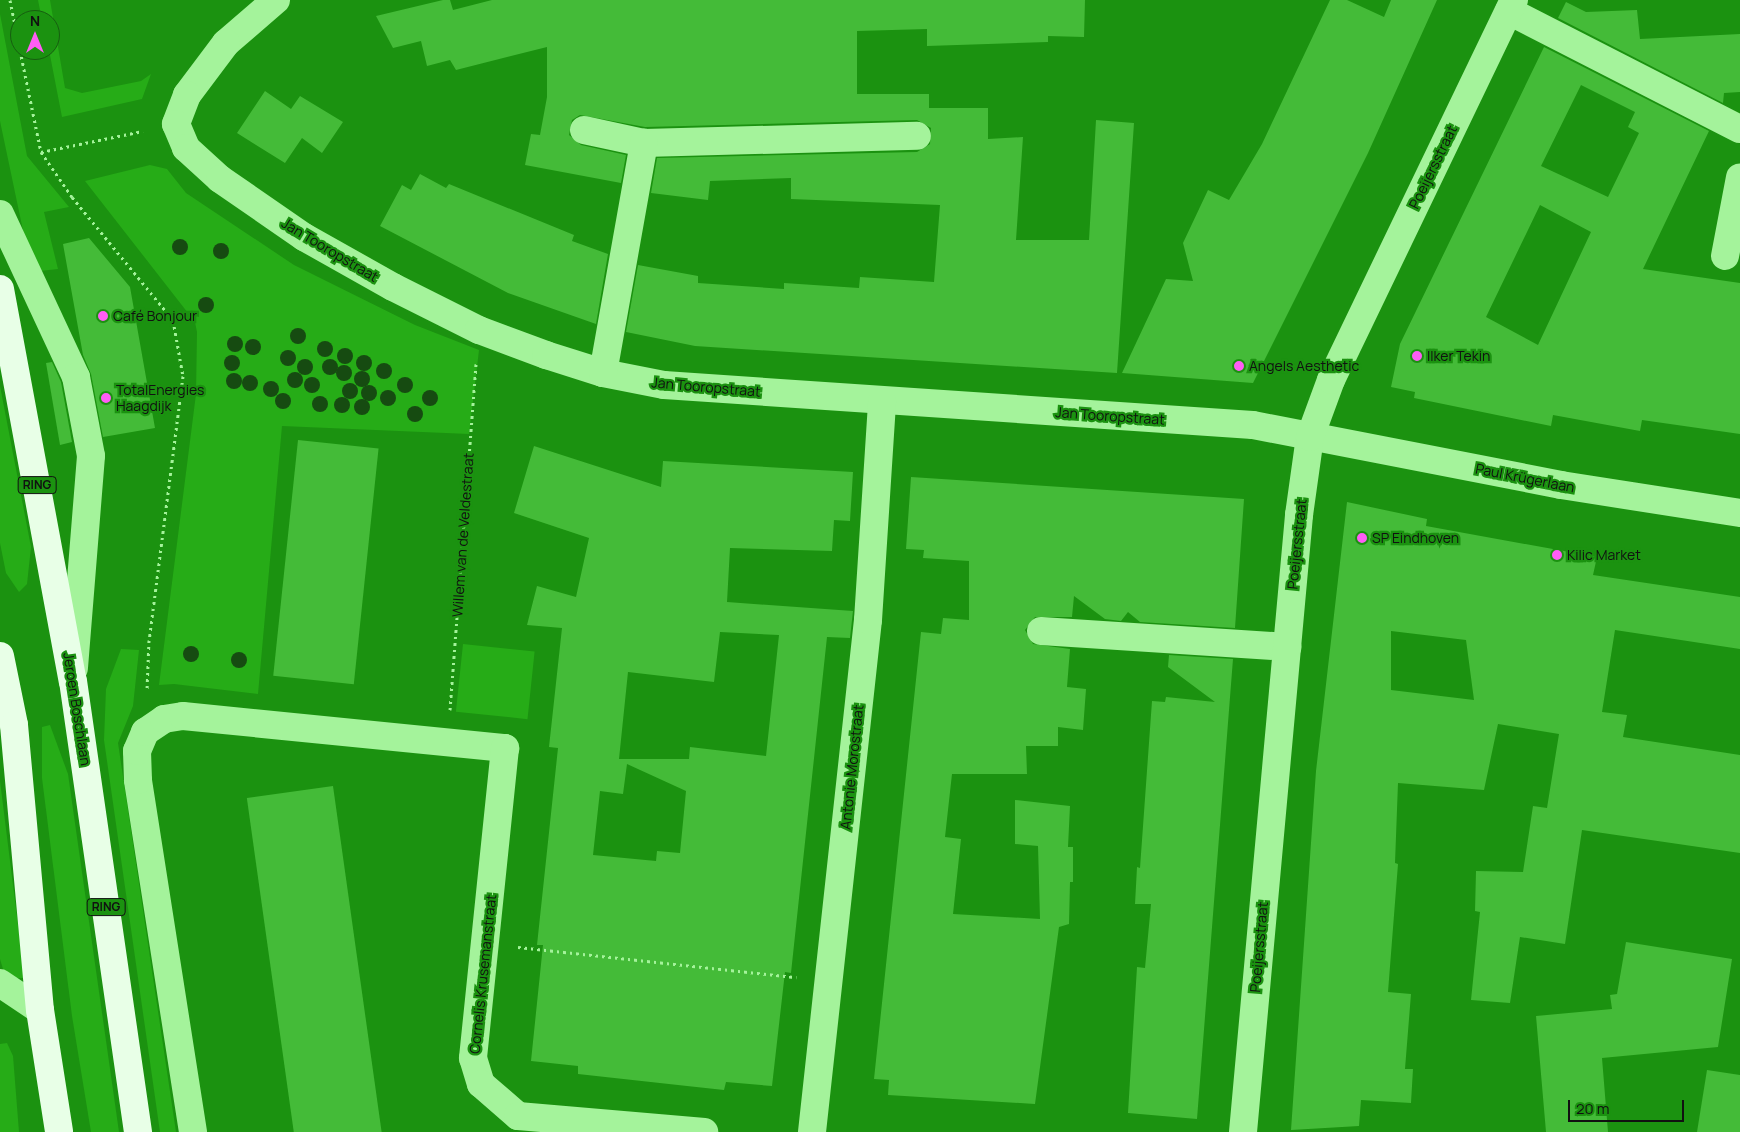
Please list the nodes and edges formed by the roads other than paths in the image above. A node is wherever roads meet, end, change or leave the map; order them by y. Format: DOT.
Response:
graph roads {
  1 [pos="276,0"];
  2 [pos="1511,5"];
  3 [pos="1740,129"];
  4 [pos="584,130"];
  5 [pos="917,136"];
  6 [pos="644,142"];
  7 [pos="1740,177"];
  8 [pos="0,214"];
  9 [pos="1725,256"];
  10 [pos="0,289"];
  11 [pos="603,373"];
  12 [pos="882,401"];
  13 [pos="1310,437"];
  14 [pos="1740,513"];
  15 [pos="1041,631"];
  16 [pos="1287,647"];
  17 [pos="0,656"];
  18 [pos="73,682"];
  19 [pos="0,983"];
  20 [pos="40,1010"];
  21 [pos="517,1124"];
  22 [pos="59,1132"];
  23 [pos="138,1132"];
  24 [pos="193,1132"];
  25 [pos="704,1132"];
  26 [pos="812,1132"];
  27 [pos="1242,1132"];
  1 -- 11 [label="street, Jan Tooropstraat"];
  2 -- 3 [label="street"];
  2 -- 13 [label="street, Poeijersstraat"];
  4 -- 6 [label="street"];
  5 -- 6 [label="street"];
  6 -- 11 [label="street"];
  7 -- 9 [label="street"];
  8 -- 18 [label="street"];
  10 -- 18 [label="main road, Jeroen Boschlaan / RING"];
  11 -- 12 [label="street, Jan Tooropstraat"];
  12 -- 13 [label="street, Jan Tooropstraat"];
  12 -- 26 [label="street, Antonie Morostraat"];
  13 -- 14 [label="street, Paul Krügerlaan"];
  13 -- 16 [label="street, Poeijersstraat"];
  15 -- 16 [label="street"];
  16 -- 27 [label="street, Poeijersstraat"];
  17 -- 20 [label="main road"];
  18 -- 23 [label="main road, Jeroen Boschlaan / RING"];
  19 -- 20 [label="street"];
  20 -- 22 [label="main road"];
  21 -- 24 [label="street, Cornelis Krusemanstraat"];
  21 -- 25 [label="street, Cornelis Krusemanstraat"];
}
